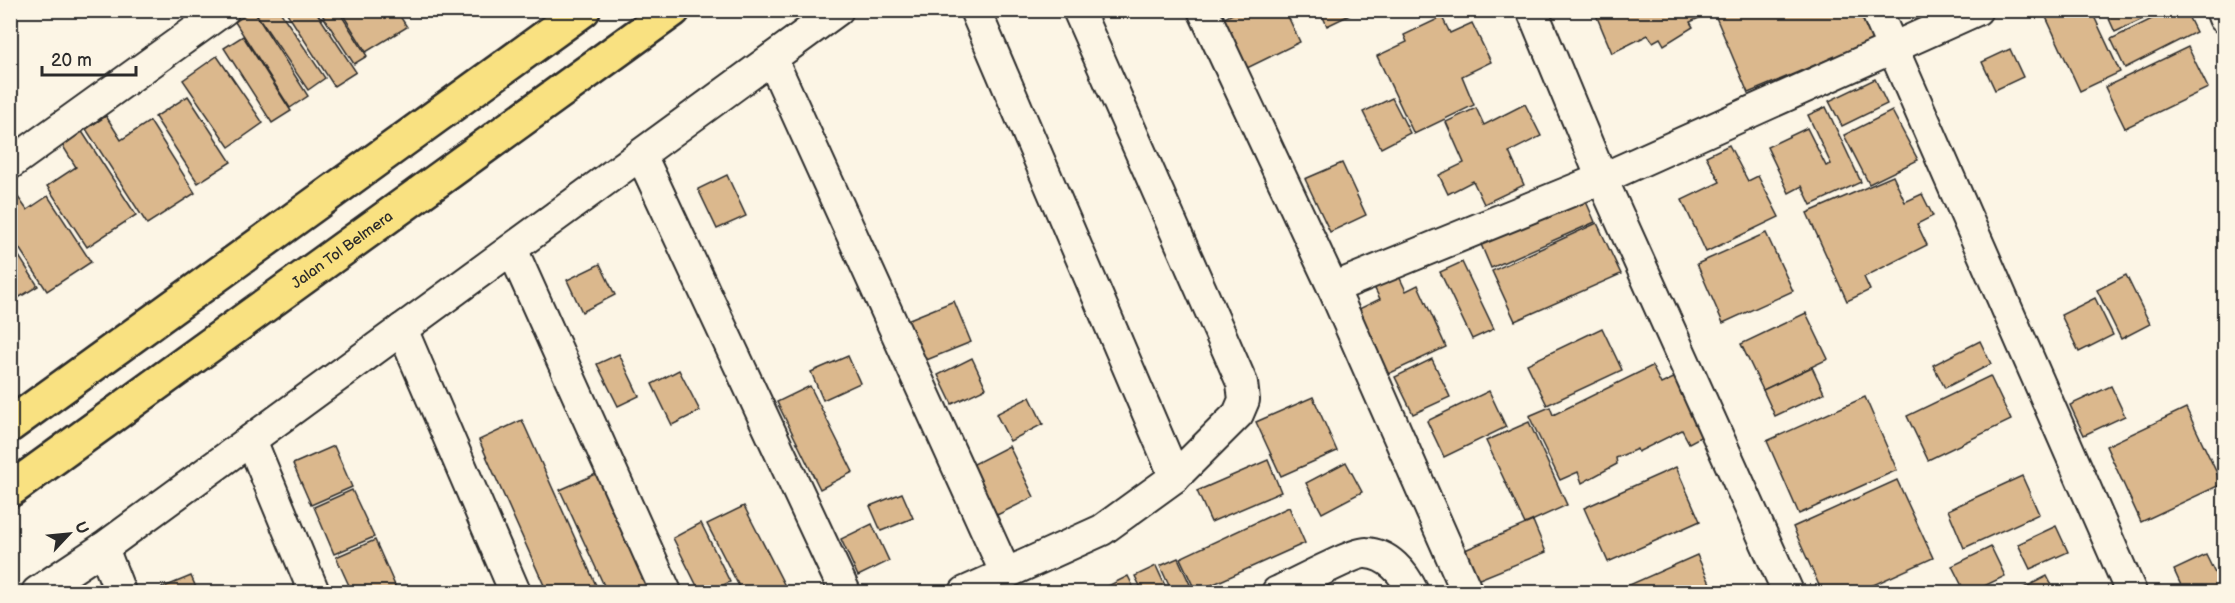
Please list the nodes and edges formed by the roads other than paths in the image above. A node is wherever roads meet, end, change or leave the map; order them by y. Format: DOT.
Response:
graph roads {
  1 [pos="224,10"];
  2 [pos="583,10"];
  3 [pos="673,10"];
  4 [pos="838,10"];
  5 [pos="975,10"];
  6 [pos="1078,10"];
  7 [pos="1203,10"];
  8 [pos="1532,10"];
  9 [pos="1876,10"];
  10 [pos="1977,10"];
  11 [pos="2221,10"];
  12 [pos="2224,18"];
  13 [pos="1893,50"];
  14 [pos="772,59"];
  15 [pos="641,155"];
  16 [pos="10,164"];
  17 [pos="1602,179"];
  18 [pos="512,249"];
  19 [pos="1333,288"];
  20 [pos="402,329"];
  21 [pos="10,425"];
  22 [pos="251,440"];
  23 [pos="1175,477"];
  24 [pos="10,490"];
  25 [pos="103,548"];
  26 [pos="1006,574"];
  27 [pos="38,592"];
  28 [pos="120,592"];
  29 [pos="314,592"];
  30 [pos="515,592"];
  31 [pos="666,592"];
  32 [pos="845,592"];
  33 [pos="965,592"];
  34 [pos="1277,592"];
  35 [pos="1413,592"];
  36 [pos="1467,592"];
  37 [pos="1788,592"];
  38 [pos="2131,592"];
  1 -- 16 [label="street"];
  2 -- 21 [label="highway"];
  3 -- 24 [label="highway, Jalan Tol Belmera"];
  4 -- 14 [label="street"];
  5 -- 23 [label="street"];
  6 -- 23 [label="street"];
  7 -- 19 [label="street"];
  8 -- 17 [label="street"];
  9 -- 13 [label="street"];
  10 -- 13 [label="street"];
  11 -- 12 [label="street"];
  13 -- 17 [label="street"];
  13 -- 38 [label="street"];
  14 -- 15 [label="street"];
  14 -- 26 [label="street"];
  15 -- 18 [label="street"];
  15 -- 32 [label="street"];
  17 -- 19 [label="street"];
  17 -- 37 [label="street"];
  18 -- 20 [label="street"];
  18 -- 31 [label="street"];
  19 -- 36 [label="street"];
  20 -- 22 [label="street"];
  20 -- 30 [label="street"];
  22 -- 25 [label="street"];
  22 -- 29 [label="street"];
  23 -- 26 [label="street"];
  25 -- 27 [label="street"];
  25 -- 28 [label="street"];
  26 -- 33 [label="street"];
  34 -- 35 [label="street"];
}
